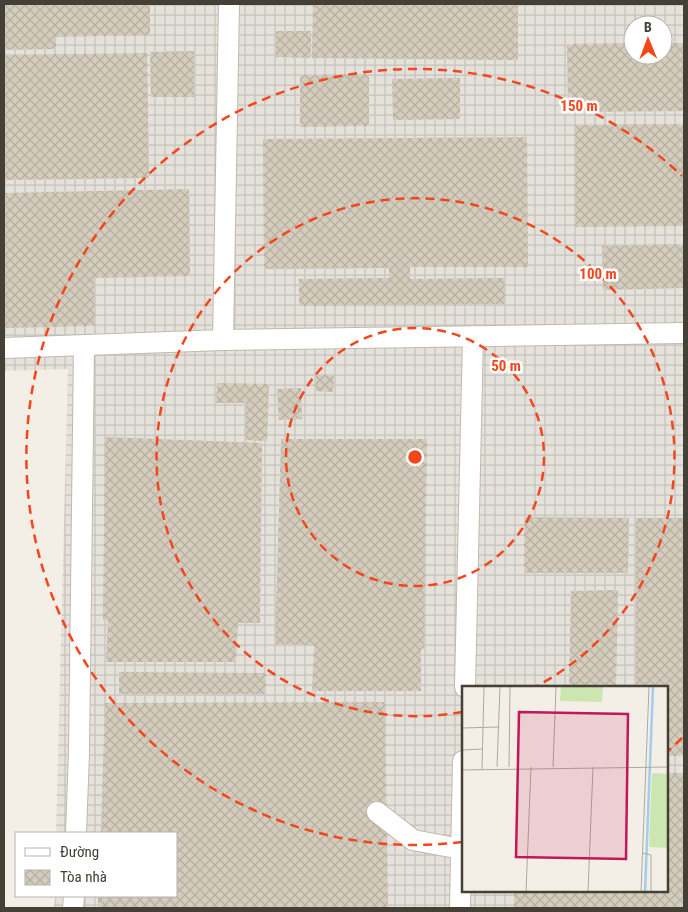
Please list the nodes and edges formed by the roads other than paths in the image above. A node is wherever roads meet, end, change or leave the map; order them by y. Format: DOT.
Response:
graph roads {
  1 [pos="229,4"];
  2 [pos="684,333"];
  3 [pos="472,336"];
  4 [pos="223,340"];
  5 [pos="84,346"];
  6 [pos="4,348"];
  7 [pos="465,686"];
  8 [pos="462,805"];
  9 [pos="377,812"];
  10 [pos="76,832"];
  11 [pos="461,849"];
  12 [pos="460,908"];
  1 -- 4 [label="street"];
  2 -- 3 [label="street"];
  3 -- 4 [label="street"];
  3 -- 7 [label="street"];
  4 -- 5 [label="street"];
  5 -- 6 [label="street"];
  5 -- 10 [label="street"];
  8 -- 11 [label="street"];
  9 -- 11 [label="street"];
  11 -- 12 [label="street"];
}
